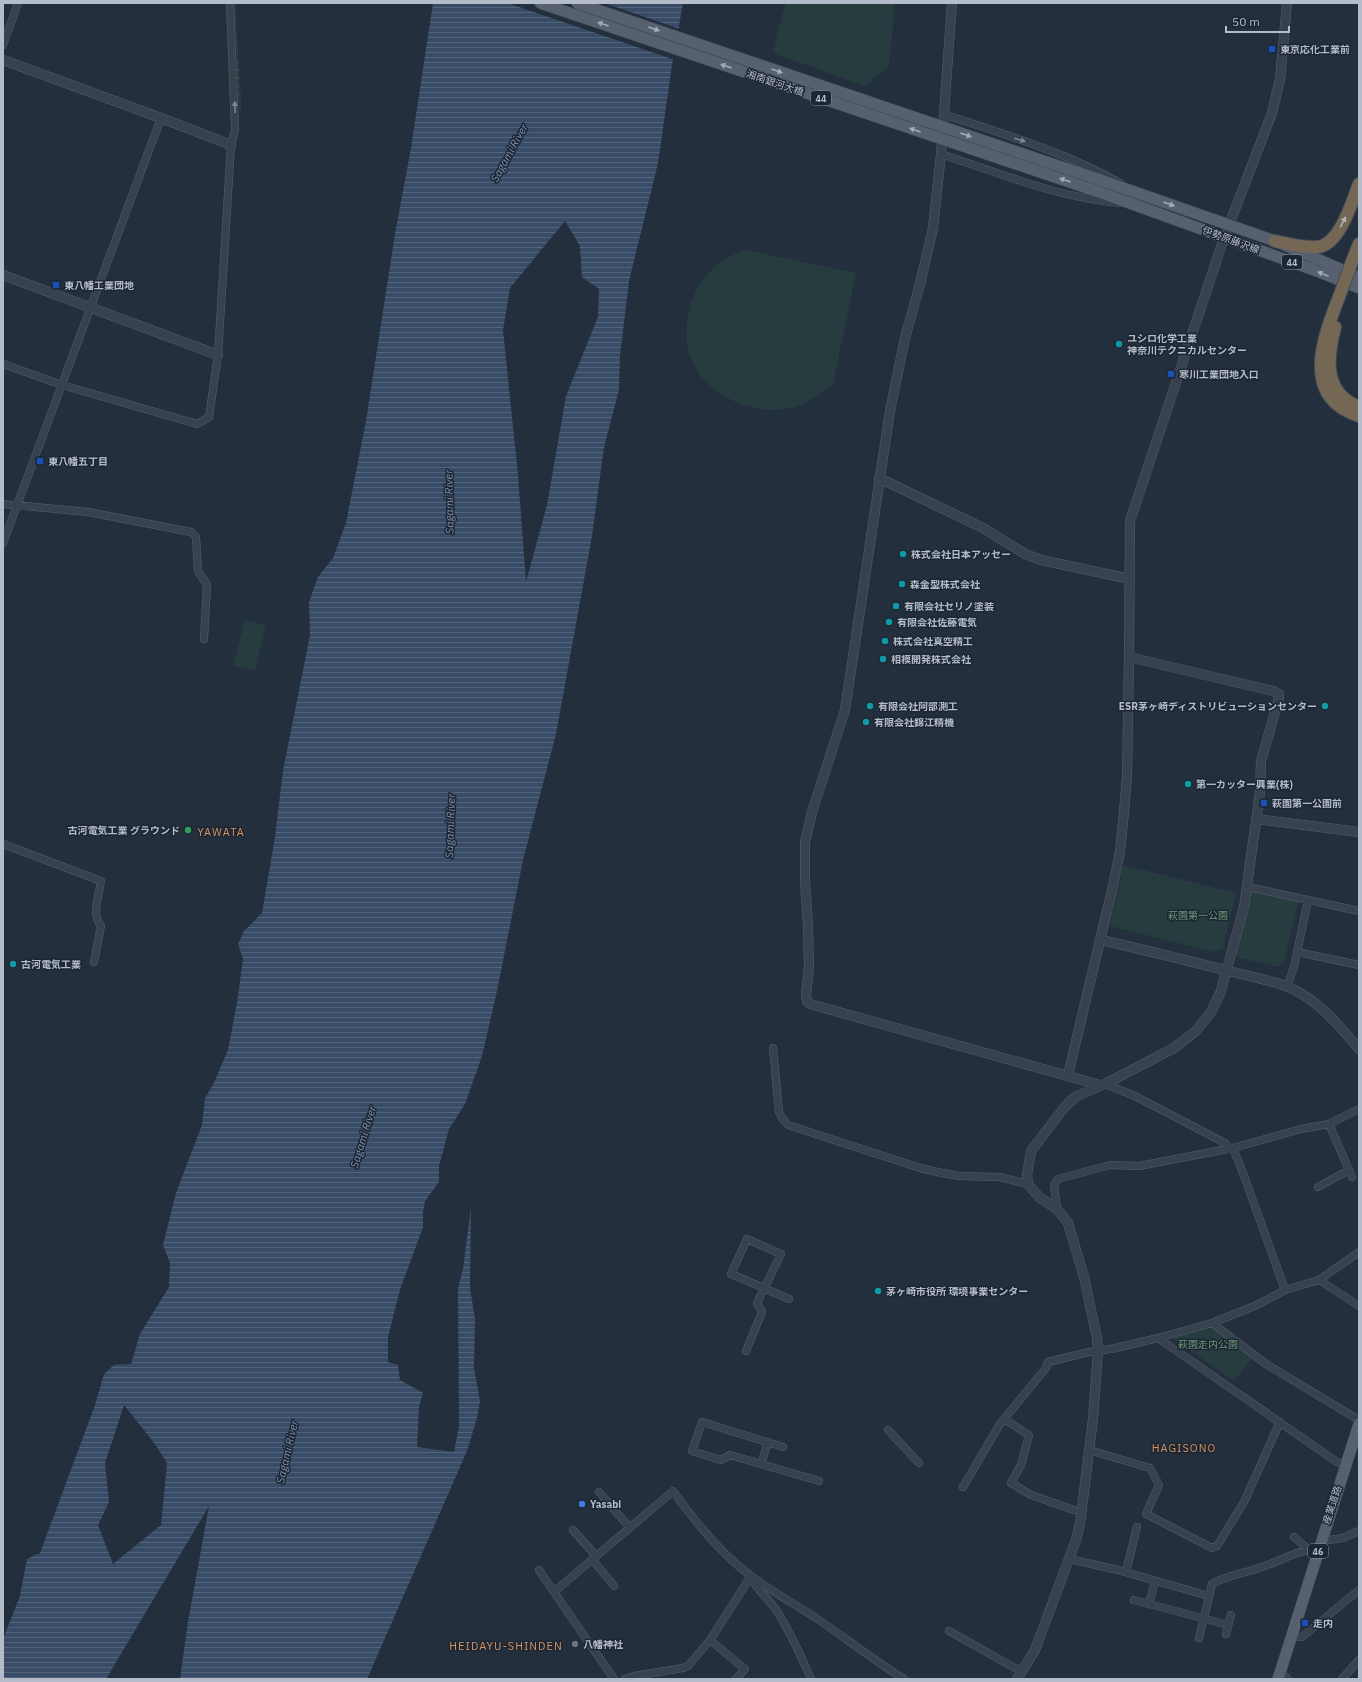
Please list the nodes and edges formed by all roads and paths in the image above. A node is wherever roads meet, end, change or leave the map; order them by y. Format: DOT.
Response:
graph roads {
  1 [pos="18,3"];
  2 [pos="230,3"];
  3 [pos="540,3"];
  4 [pos="577,3"];
  5 [pos="952,3"];
  6 [pos="1287,3"];
  7 [pos="3,45"];
  8 [pos="3,60"];
  9 [pos="944,114"];
  10 [pos="161,118"];
  11 [pos="230,145"];
  12 [pos="941,154"];
  13 [pos="1106,182"];
  14 [pos="1359,184"];
  15 [pos="1102,193"];
  16 [pos="1142,195"];
  17 [pos="1134,204"];
  18 [pos="1229,226"];
  19 [pos="1224,238"];
  20 [pos="1275,242"];
  21 [pos="1359,244"];
  22 [pos="1356,262"];
  23 [pos="3,275"];
  24 [pos="1359,277"];
  25 [pos="1359,288"];
  26 [pos="1342,299"];
  27 [pos="90,308"];
  28 [pos="218,355"];
  29 [pos="3,364"];
  30 [pos="62,385"];
  31 [pos="1359,407"];
  32 [pos="1359,416"];
  33 [pos="879,478"];
  34 [pos="3,504"];
  35 [pos="17,506"];
  36 [pos="3,543"];
  37 [pos="1130,579"];
  38 [pos="204,639"];
  39 [pos="1129,657"];
  40 [pos="1256,820"];
  41 [pos="1359,832"];
  42 [pos="3,844"];
  43 [pos="1248,888"];
  44 [pos="1308,900"];
  45 [pos="1359,911"];
  46 [pos="1101,940"];
  47 [pos="1297,952"];
  48 [pos="94,962"];
  49 [pos="1359,965"];
  50 [pos="1227,970"];
  51 [pos="1287,986"];
  52 [pos="773,1048"];
  53 [pos="1359,1048"];
  54 [pos="1068,1075"];
  55 [pos="1102,1084"];
  56 [pos="1359,1109"];
  57 [pos="1329,1124"];
  58 [pos="1231,1148"];
  59 [pos="1028,1184"];
  60 [pos="1318,1187"];
  61 [pos="1058,1209"];
  62 [pos="1359,1252"];
  63 [pos="1318,1280"];
  64 [pos="764,1289"];
  65 [pos="1285,1290"];
  66 [pos="789,1299"];
  67 [pos="1359,1306"];
  68 [pos="1212,1323"];
  69 [pos="1158,1338"];
  70 [pos="746,1351"];
  71 [pos="1098,1351"];
  72 [pos="1004,1419"];
  73 [pos="1359,1420"];
  74 [pos="1280,1422"];
  75 [pos="1359,1424"];
  76 [pos="888,1430"];
  77 [pos="768,1442"];
  78 [pos="783,1447"];
  79 [pos="1089,1450"];
  80 [pos="919,1462"];
  81 [pos="761,1464"];
  82 [pos="1345,1465"];
  83 [pos="819,1481"];
  84 [pos="963,1487"];
  85 [pos="599,1492"];
  86 [pos="1074,1510"];
  87 [pos="1136,1527"];
  88 [pos="630,1528"];
  89 [pos="573,1530"];
  90 [pos="1359,1531"];
  91 [pos="1294,1537"];
  92 [pos="1316,1547"];
  93 [pos="594,1558"];
  94 [pos="1069,1559"];
  95 [pos="539,1570"];
  96 [pos="1126,1572"];
  97 [pos="751,1576"];
  98 [pos="1155,1581"];
  99 [pos="614,1586"];
  100 [pos="1359,1590"];
  101 [pos="554,1592"];
  102 [pos="1209,1596"];
  103 [pos="1134,1600"];
  104 [pos="1149,1604"];
  105 [pos="1231,1615"];
  106 [pos="1204,1618"];
  107 [pos="1228,1625"];
  108 [pos="949,1631"];
  109 [pos="1226,1634"];
  110 [pos="1291,1636"];
  111 [pos="1199,1638"];
  112 [pos="710,1640"];
  113 [pos="1359,1660"];
  114 [pos="1019,1676"];
  115 [pos="1282,1677"];
  116 [pos="614,1679"];
  117 [pos="625,1679"];
  118 [pos="736,1679"];
  119 [pos="810,1679"];
  120 [pos="904,1679"];
  121 [pos="1342,1679"];
  1 -- 7 [label="street"];
  11 -- 2 [label="street, one-way"];
  15 -- 3 [label="main road, 湘南銀河大橋 / 44, one-way, bridge"];
  4 -- 13 [label="main road, 湘南銀河大橋 / 44, one-way, bridge"];
  5 -- 9 [label="street"];
  6 -- 18 [label="street"];
  8 -- 10 [label="street"];
  9 -- 12 [label="street"];
  9 -- 16 [label="street, one-way"];
  10 -- 11 [label="street"];
  10 -- 27 [label="street"];
  11 -- 28 [label="street"];
  12 -- 17 [label="street"];
  12 -- 33 [label="street"];
  13 -- 16 [label="main road, 伊勢原藤沢線 / 44"];
  20 -- 14 [label="highway, one-way"];
  15 -- 17 [label="main road, 伊勢原藤沢線 / 44"];
  16 -- 18 [label="main road, 伊勢原藤沢線 / 44, one-way"];
  17 -- 19 [label="main road, 伊勢原藤沢線 / 44"];
  18 -- 19 [label="street"];
  18 -- 20 [label="main road, 伊勢原藤沢線 / 44"];
  25 -- 19 [label="main road, 伊勢原藤沢線 / 44, one-way"];
  19 -- 37 [label="street"];
  20 -- 24 [label="main road, 伊勢原藤沢線 / 44"];
  21 -- 22 [label="highway"];
  22 -- 26 [label="highway"];
  23 -- 27 [label="street"];
  26 -- 31 [label="highway"];
  26 -- 32 [label="highway"];
  27 -- 28 [label="street"];
  27 -- 30 [label="street"];
  28 -- 30 [label="street"];
  29 -- 30 [label="street"];
  30 -- 35 [label="street"];
  33 -- 37 [label="street"];
  33 -- 54 [label="street"];
  34 -- 35 [label="street"];
  35 -- 36 [label="street"];
  35 -- 38 [label="street"];
  37 -- 39 [label="street"];
  39 -- 40 [label="street"];
  39 -- 46 [label="street"];
  40 -- 41 [label="street"];
  40 -- 43 [label="street"];
  42 -- 48 [label="street"];
  43 -- 44 [label="street"];
  43 -- 50 [label="street"];
  44 -- 45 [label="street"];
  44 -- 47 [label="street"];
  46 -- 50 [label="street"];
  46 -- 54 [label="street"];
  47 -- 49 [label="street"];
  47 -- 51 [label="street"];
  50 -- 51 [label="street"];
  50 -- 55 [label="street"];
  51 -- 53 [label="street"];
  52 -- 59 [label="street"];
  54 -- 55 [label="street"];
  55 -- 58 [label="street"];
  55 -- 59 [label="street"];
  56 -- 57 [label="street"];
  57 -- 58 [label="street"];
  57 -- 60 [label="street"];
  58 -- 61 [label="street"];
  58 -- 65 [label="street"];
  59 -- 61 [label="street"];
  61 -- 71 [label="street"];
  62 -- 63 [label="street"];
  63 -- 65 [label="street"];
  63 -- 67 [label="street"];
  64 -- 64 [label="street"];
  64 -- 66 [label="street"];
  64 -- 70 [label="street"];
  65 -- 68 [label="street"];
  68 -- 69 [label="street"];
  68 -- 73 [label="street"];
  69 -- 71 [label="street"];
  69 -- 74 [label="street"];
  71 -- 72 [label="street"];
  71 -- 79 [label="street"];
  72 -- 84 [label="street"];
  72 -- 86 [label="street"];
  74 -- 79 [label="street"];
  74 -- 82 [label="street"];
  75 -- 82 [label="main road, 産業道路 / 46"];
  76 -- 80 [label="street"];
  77 -- 78 [label="street"];
  77 -- 81 [label="street"];
  77 -- 81 [label="street"];
  79 -- 94 [label="street"];
  81 -- 83 [label="street"];
  82 -- 92 [label="main road, 産業道路 / 46"];
  85 -- 88 [label="street"];
  87 -- 96 [label="street"];
  88 -- 93 [label="street"];
  88 -- 97 [label="street"];
  89 -- 93 [label="street"];
  90 -- 92 [label="street"];
  91 -- 92 [label="street"];
  92 -- 102 [label="street"];
  92 -- 110 [label="main road, 産業道路 / 46"];
  93 -- 99 [label="street"];
  93 -- 101 [label="street"];
  94 -- 96 [label="street"];
  94 -- 114 [label="street"];
  95 -- 101 [label="street"];
  96 -- 98 [label="street"];
  97 -- 112 [label="street"];
  97 -- 119 [label="street"];
  97 -- 120 [label="street"];
  98 -- 102 [label="street"];
  98 -- 104 [label="street"];
  100 -- 110 [label="street"];
  101 -- 116 [label="street"];
  102 -- 106 [label="street"];
  103 -- 104 [label="street"];
  104 -- 106 [label="street"];
  105 -- 107 [label="street"];
  106 -- 107 [label="street"];
  106 -- 111 [label="street"];
  107 -- 109 [label="street"];
  108 -- 114 [label="street"];
  110 -- 115 [label="main road, 産業道路 / 46"];
  112 -- 117 [label="street"];
  112 -- 118 [label="street"];
  113 -- 121 [label="street"];
}
